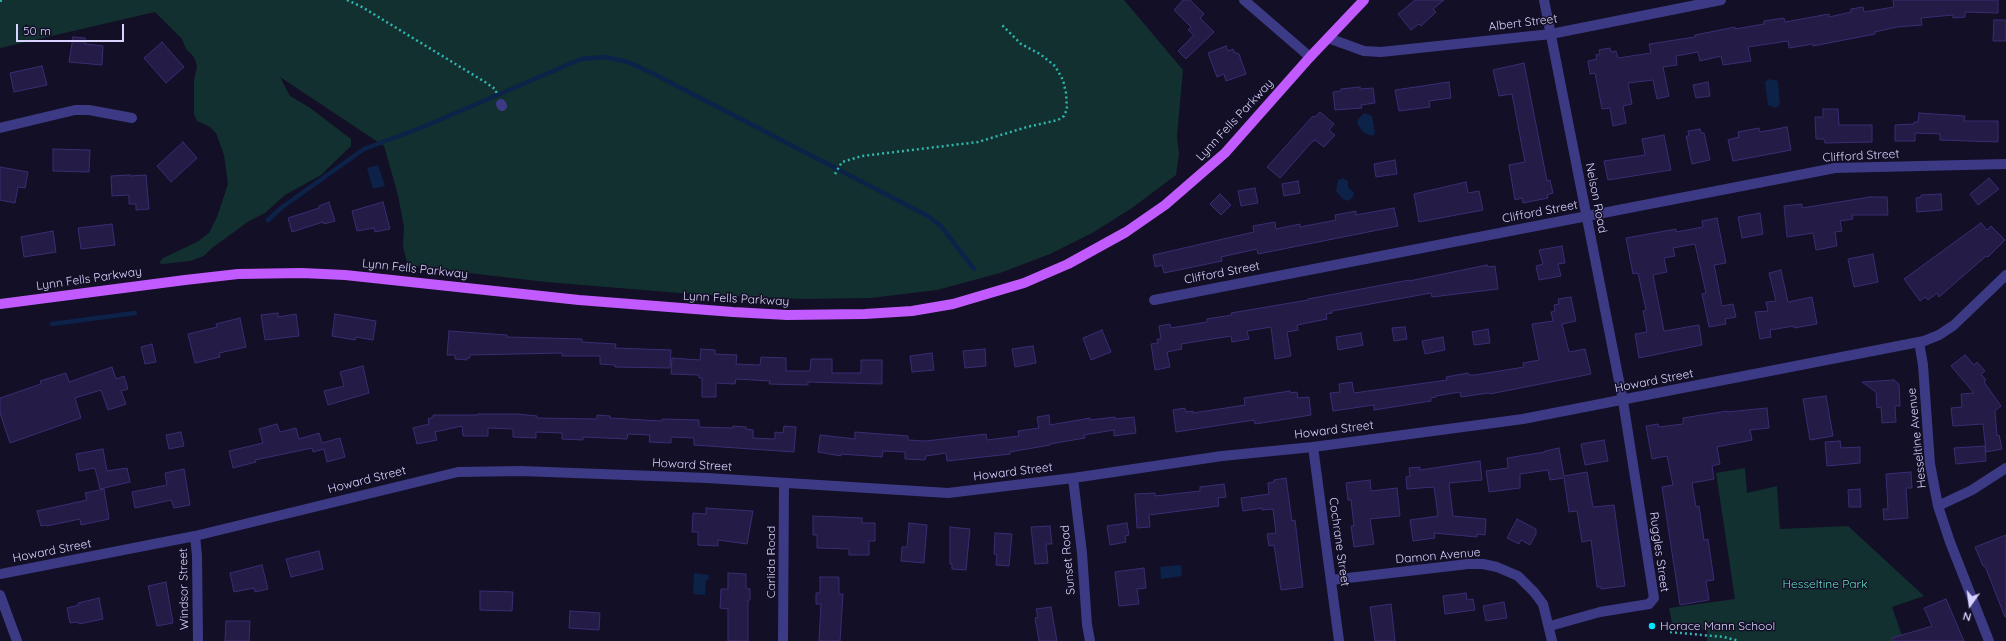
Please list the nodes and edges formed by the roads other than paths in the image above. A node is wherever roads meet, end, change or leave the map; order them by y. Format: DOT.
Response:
graph roads {
  1 [pos="1244,0"];
  2 [pos="1364,0"];
  3 [pos="1544,0"];
  4 [pos="1721,0"];
  5 [pos="1551,34"];
  6 [pos="1328,38"];
  7 [pos="1310,57"];
  8 [pos="132,118"];
  9 [pos="0,128"];
  10 [pos="2006,164"];
  11 [pos="1586,216"];
  12 [pos="2006,275"];
  13 [pos="1154,300"];
  14 [pos="0,304"];
  15 [pos="1919,342"];
  16 [pos="1623,401"];
  17 [pos="1313,447"];
  18 [pos="2006,468"];
  19 [pos="1073,478"];
  20 [pos="784,483"];
  21 [pos="1938,506"];
  22 [pos="195,536"];
  23 [pos="0,574"];
  24 [pos="1330,580"];
  25 [pos="0,595"];
  26 [pos="1550,626"];
  27 [pos="17,641"];
  28 [pos="198,641"];
  29 [pos="783,641"];
  30 [pos="1090,641"];
  31 [pos="1339,641"];
  32 [pos="1552,641"];
  33 [pos="1989,641"];
  1 -- 7 [label="street"];
  2 -- 6 [label="main road, Lynn Fells Parkway"];
  3 -- 5 [label="street, Nelson Road"];
  4 -- 5 [label="street, Albert Street"];
  5 -- 6 [label="street, Albert Street"];
  5 -- 11 [label="street, Nelson Road"];
  6 -- 7 [label="main road, Lynn Fells Parkway"];
  7 -- 14 [label="main road, Lynn Fells Parkway"];
  8 -- 9 [label="street"];
  10 -- 11 [label="street, Clifford Street"];
  11 -- 13 [label="street, Clifford Street"];
  11 -- 16 [label="street, Nelson Road"];
  12 -- 15 [label="street, Howard Street"];
  15 -- 16 [label="street, Howard Street"];
  15 -- 21 [label="street, Hesseltine Avenue"];
  16 -- 17 [label="street, Howard Street"];
  16 -- 26 [label="street, Ruggles Street"];
  17 -- 19 [label="street, Howard Street"];
  17 -- 24 [label="street, Cochrane Street"];
  18 -- 21 [label="street"];
  19 -- 20 [label="street, Howard Street"];
  19 -- 30 [label="street, Sunset Road"];
  20 -- 22 [label="street, Howard Street"];
  20 -- 29 [label="street, Carlida Road"];
  21 -- 33 [label="street, Hesseltine Avenue"];
  22 -- 23 [label="street, Howard Street"];
  22 -- 28 [label="street, Windsor Street"];
  24 -- 26 [label="street, Damon Avenue"];
  24 -- 31 [label="street, Cochrane Street"];
  25 -- 27 [label="street"];
  26 -- 32 [label="street, Damon Avenue"];
}
